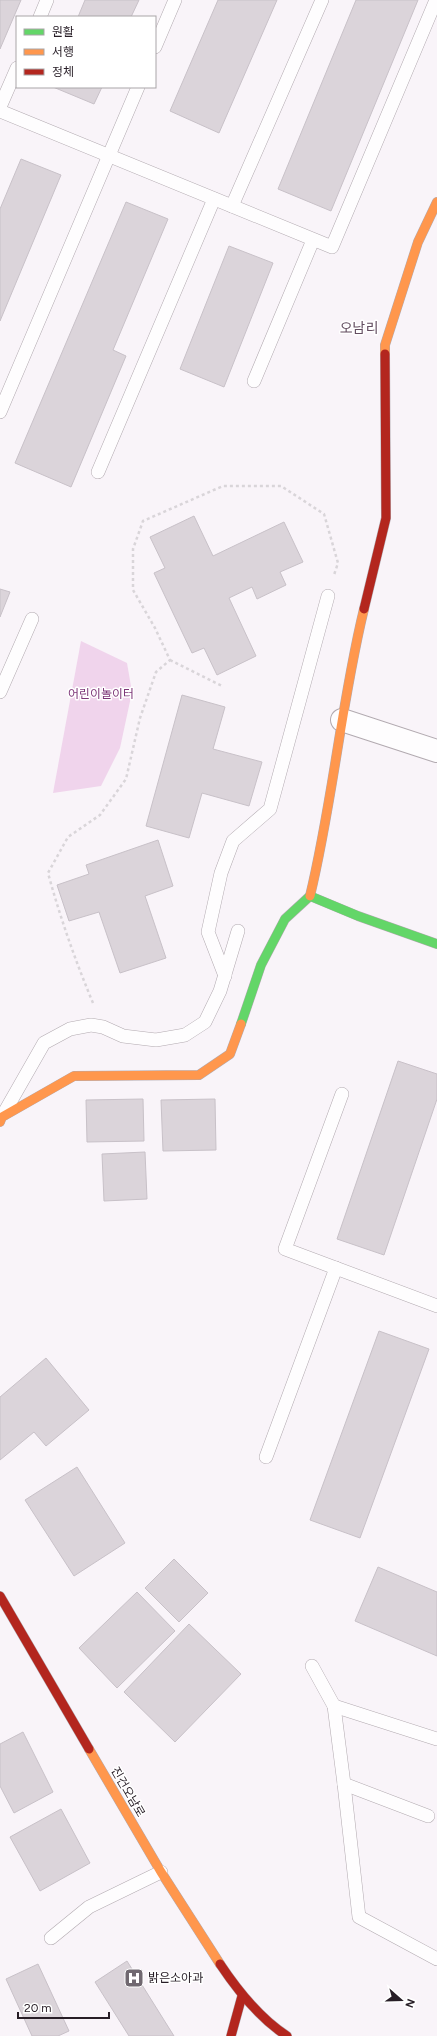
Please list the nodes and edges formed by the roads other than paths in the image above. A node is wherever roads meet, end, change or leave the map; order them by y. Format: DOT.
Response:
graph roads {
  1 [pos="47,0"];
  2 [pos="175,0"];
  3 [pos="322,0"];
  4 [pos="436,0"];
  5 [pos="40,16"];
  6 [pos="156,45"];
  7 [pos="16,70"];
  8 [pos="138,88"];
  9 [pos="0,107"];
  10 [pos="0,111"];
  11 [pos="108,155"];
  12 [pos="214,199"];
  13 [pos="437,202"];
  14 [pos="232,206"];
  15 [pos="313,240"];
  16 [pos="254,381"];
  17 [pos="0,412"];
  18 [pos="98,472"];
  19 [pos="328,596"];
  20 [pos="32,618"];
  21 [pos="0,692"];
  22 [pos="342,720"];
  23 [pos="437,751"];
  24 [pos="310,896"];
  25 [pos="238,931"];
  26 [pos="437,944"];
  27 [pos="225,976"];
  28 [pos="342,1094"];
  29 [pos="1,1119"];
  30 [pos="336,1268"];
  31 [pos="437,1306"];
  32 [pos="266,1457"];
  33 [pos="0,1596"];
  34 [pos="312,1666"];
  35 [pos="334,1706"];
  36 [pos="437,1739"];
  37 [pos="344,1784"];
  38 [pos="428,1816"];
  39 [pos="161,1872"];
  40 [pos="51,1938"];
  41 [pos="437,1959"];
  42 [pos="242,1996"];
  43 [pos="231,2036"];
  44 [pos="287,2036"];
  1 -- 5 [label="lane"];
  2 -- 6 [label="lane"];
  3 -- 14 [label="lane"];
  4 -- 15 [label="lane"];
  7 -- 9 [label="lane"];
  8 -- 11 [label="lane"];
  10 -- 11 [label="lane"];
  11 -- 12 [label="lane"];
  11 -- 17 [label="lane"];
  12 -- 14 [label="lane"];
  12 -- 18 [label="lane"];
  13 -- 22 [label="street"];
  14 -- 15 [label="lane"];
  15 -- 16 [label="lane"];
  19 -- 27 [label="lane"];
  20 -- 21 [label="lane"];
  22 -- 23 [label="street"];
  22 -- 24 [label="street"];
  24 -- 26 [label="street"];
  24 -- 29 [label="street"];
  25 -- 27 [label="lane"];
  27 -- 29 [label="lane"];
  28 -- 30 [label="lane"];
  30 -- 31 [label="lane"];
  30 -- 32 [label="lane"];
  33 -- 39 [label="street, 진건오남로"];
  34 -- 35 [label="lane"];
  35 -- 36 [label="lane"];
  35 -- 37 [label="lane"];
  37 -- 38 [label="lane"];
  37 -- 41 [label="lane"];
  39 -- 40 [label="lane"];
  39 -- 42 [label="street, 진건오남로"];
  42 -- 43 [label="street"];
  42 -- 44 [label="street, 진건오남로"];
}
